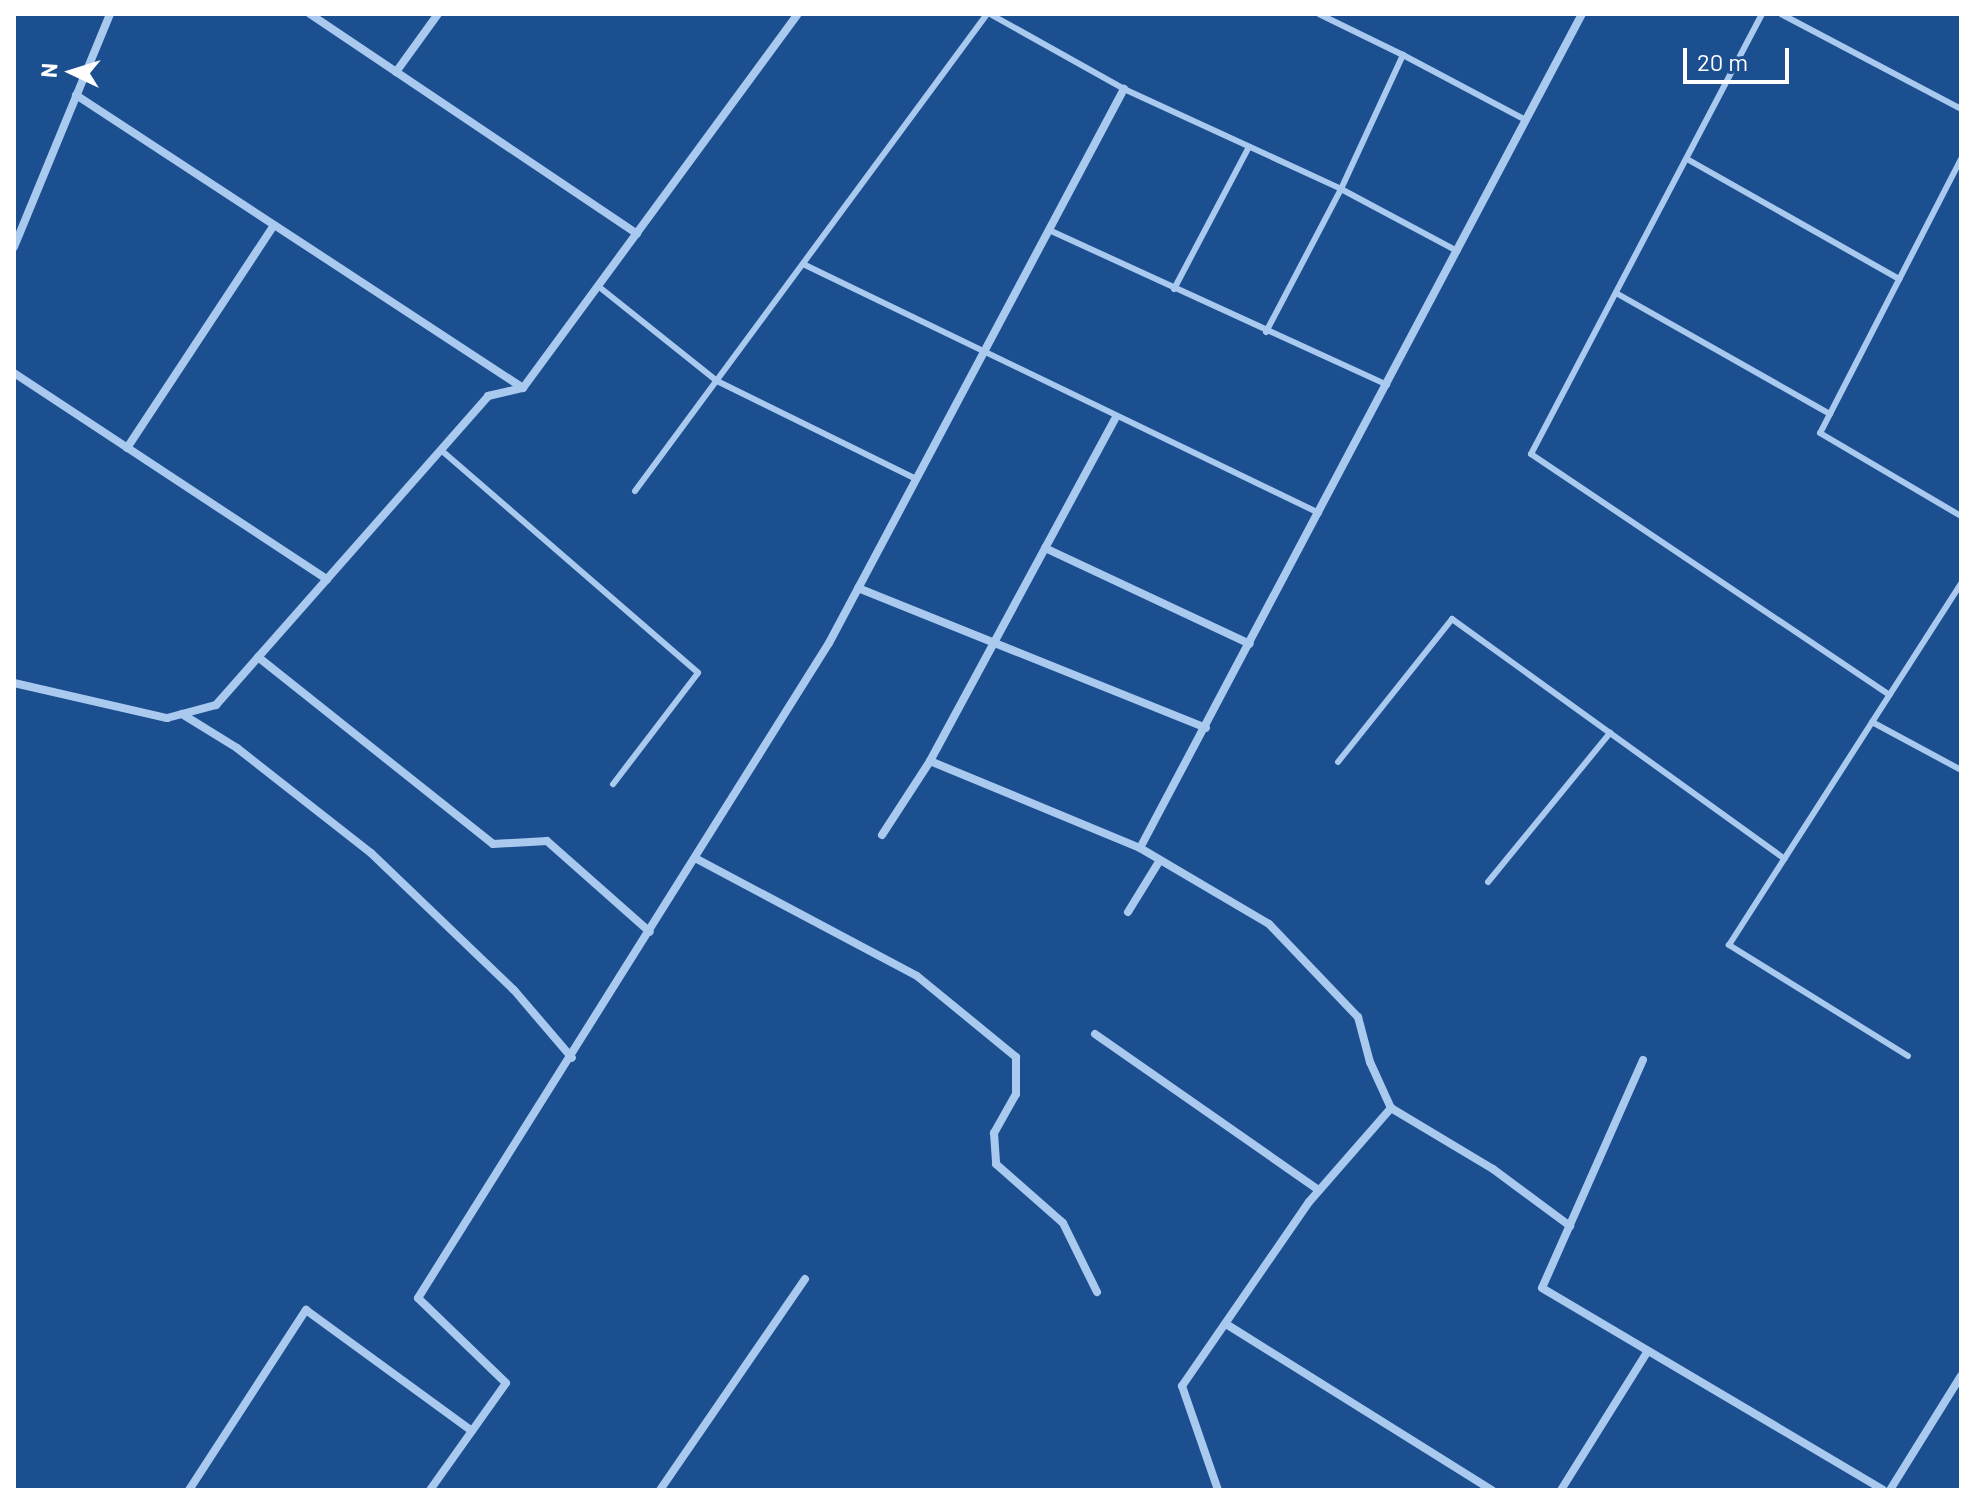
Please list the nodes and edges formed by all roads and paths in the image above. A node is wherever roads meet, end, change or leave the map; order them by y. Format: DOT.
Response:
graph roads {
  1 [pos="110,14"];
  2 [pos="310,14"];
  3 [pos="438,14"];
  4 [pos="798,14"];
  5 [pos="989,14"];
  6 [pos="1319,14"];
  7 [pos="1582,14"];
  8 [pos="1762,14"];
  9 [pos="1781,14"];
  10 [pos="1403,55"];
  11 [pos="396,72"];
  12 [pos="1124,89"];
  13 [pos="76,95"];
  14 [pos="1961,109"];
  15 [pos="1526,120"];
  16 [pos="1249,147"];
  17 [pos="1687,159"];
  18 [pos="1961,159"];
  19 [pos="1341,189"];
  20 [pos="274,225"];
  21 [pos="1049,230"];
  22 [pos="637,234"];
  23 [pos="14,247"];
  24 [pos="1457,251"];
  25 [pos="803,264"];
  26 [pos="1899,279"];
  27 [pos="598,286"];
  28 [pos="1174,289"];
  29 [pos="1616,293"];
  30 [pos="1266,332"];
  31 [pos="983,354"];
  32 [pos="14,373"];
  33 [pos="717,381"];
  34 [pos="1387,385"];
  35 [pos="523,388"];
  36 [pos="1830,414"];
  37 [pos="1116,417"];
  38 [pos="127,448"];
  39 [pos="441,450"];
  40 [pos="916,479"];
  41 [pos="635,491"];
  42 [pos="1319,513"];
  43 [pos="1961,516"];
  44 [pos="1045,548"];
  45 [pos="327,579"];
  46 [pos="1961,583"];
  47 [pos="858,588"];
  48 [pos="994,642"];
  49 [pos="1250,644"];
  50 [pos="258,657"];
  51 [pos="14,683"];
  52 [pos="1890,695"];
  53 [pos="182,714"];
  54 [pos="1872,722"];
  55 [pos="1206,728"];
  56 [pos="1610,733"];
  57 [pos="930,761"];
  58 [pos="1338,762"];
  59 [pos="1961,770"];
  60 [pos="613,784"];
  61 [pos="882,835"];
  62 [pos="1140,848"];
  63 [pos="695,858"];
  64 [pos="1785,859"];
  65 [pos="1160,860"];
  66 [pos="1488,882"];
  67 [pos="1128,912"];
  68 [pos="650,932"];
  69 [pos="1095,1034"];
  70 [pos="1908,1056"];
  71 [pos="572,1058"];
  72 [pos="1643,1060"];
  73 [pos="1391,1108"];
  74 [pos="1319,1190"];
  75 [pos="1570,1226"];
  76 [pos="805,1279"];
  77 [pos="1097,1292"];
  78 [pos="1226,1324"];
  79 [pos="1648,1351"];
  80 [pos="1961,1376"];
  81 [pos="472,1431"];
  82 [pos="189,1490"];
  83 [pos="430,1490"];
  84 [pos="660,1490"];
  85 [pos="1218,1490"];
  86 [pos="1492,1490"];
  87 [pos="1561,1490"];
  88 [pos="1883,1490"];
  89 [pos="1890,1490"];
  1 -- 13 [label="street"];
  2 -- 11 [label="street"];
  3 -- 11 [label="street"];
  4 -- 22 [label="street"];
  5 -- 12 [label="lane"];
  5 -- 25 [label="lane"];
  6 -- 10 [label="lane"];
  7 -- 15 [label="street"];
  8 -- 17 [label="lane"];
  9 -- 14 [label="lane"];
  10 -- 15 [label="lane"];
  10 -- 19 [label="lane"];
  11 -- 22 [label="street"];
  12 -- 16 [label="lane"];
  12 -- 21 [label="street"];
  13 -- 20 [label="street"];
  13 -- 23 [label="street"];
  15 -- 24 [label="street"];
  16 -- 19 [label="lane"];
  16 -- 28 [label="lane"];
  17 -- 26 [label="lane"];
  17 -- 29 [label="lane"];
  18 -- 26 [label="lane"];
  19 -- 24 [label="lane"];
  19 -- 30 [label="lane"];
  20 -- 35 [label="street"];
  20 -- 38 [label="street"];
  21 -- 28 [label="lane"];
  21 -- 31 [label="street"];
  22 -- 27 [label="street"];
  24 -- 34 [label="street"];
  25 -- 31 [label="lane"];
  25 -- 33 [label="lane"];
  26 -- 36 [label="lane"];
  27 -- 33 [label="lane"];
  27 -- 35 [label="street"];
  28 -- 30 [label="lane"];
  29 -- 36 [label="lane"];
  29 -- 52 [label="lane"];
  30 -- 34 [label="lane"];
  31 -- 37 [label="lane"];
  31 -- 40 [label="street"];
  32 -- 38 [label="street"];
  33 -- 40 [label="lane"];
  33 -- 41 [label="lane"];
  34 -- 42 [label="street"];
  35 -- 39 [label="street"];
  36 -- 43 [label="lane"];
  37 -- 42 [label="lane"];
  37 -- 44 [label="street"];
  38 -- 45 [label="street"];
  39 -- 45 [label="street"];
  39 -- 60 [label="lane"];
  40 -- 47 [label="street"];
  42 -- 49 [label="street"];
  44 -- 48 [label="street"];
  44 -- 49 [label="street"];
  45 -- 50 [label="street"];
  46 -- 52 [label="lane"];
  47 -- 48 [label="street"];
  47 -- 63 [label="street"];
  48 -- 55 [label="street"];
  48 -- 57 [label="street"];
  49 -- 55 [label="street"];
  50 -- 53 [label="street"];
  50 -- 68 [label="street"];
  51 -- 53 [label="street"];
  52 -- 54 [label="lane"];
  53 -- 71 [label="street"];
  54 -- 59 [label="lane"];
  54 -- 64 [label="lane"];
  55 -- 62 [label="street"];
  56 -- 58 [label="lane"];
  56 -- 64 [label="lane"];
  56 -- 66 [label="lane"];
  57 -- 61 [label="street"];
  57 -- 62 [label="street"];
  62 -- 65 [label="street"];
  63 -- 68 [label="street"];
  63 -- 77 [label="street"];
  64 -- 70 [label="lane"];
  65 -- 67 [label="street"];
  65 -- 73 [label="street"];
  68 -- 71 [label="street"];
  69 -- 74 [label="street"];
  71 -- 81 [label="street"];
  72 -- 75 [label="street"];
  73 -- 74 [label="street"];
  73 -- 75 [label="street"];
  74 -- 78 [label="street"];
  75 -- 79 [label="street"];
  76 -- 84 [label="street"];
  78 -- 85 [label="street"];
  78 -- 86 [label="street"];
  79 -- 87 [label="street"];
  79 -- 88 [label="street"];
  80 -- 89 [label="street"];
  81 -- 82 [label="street"];
  81 -- 83 [label="street"];
}
